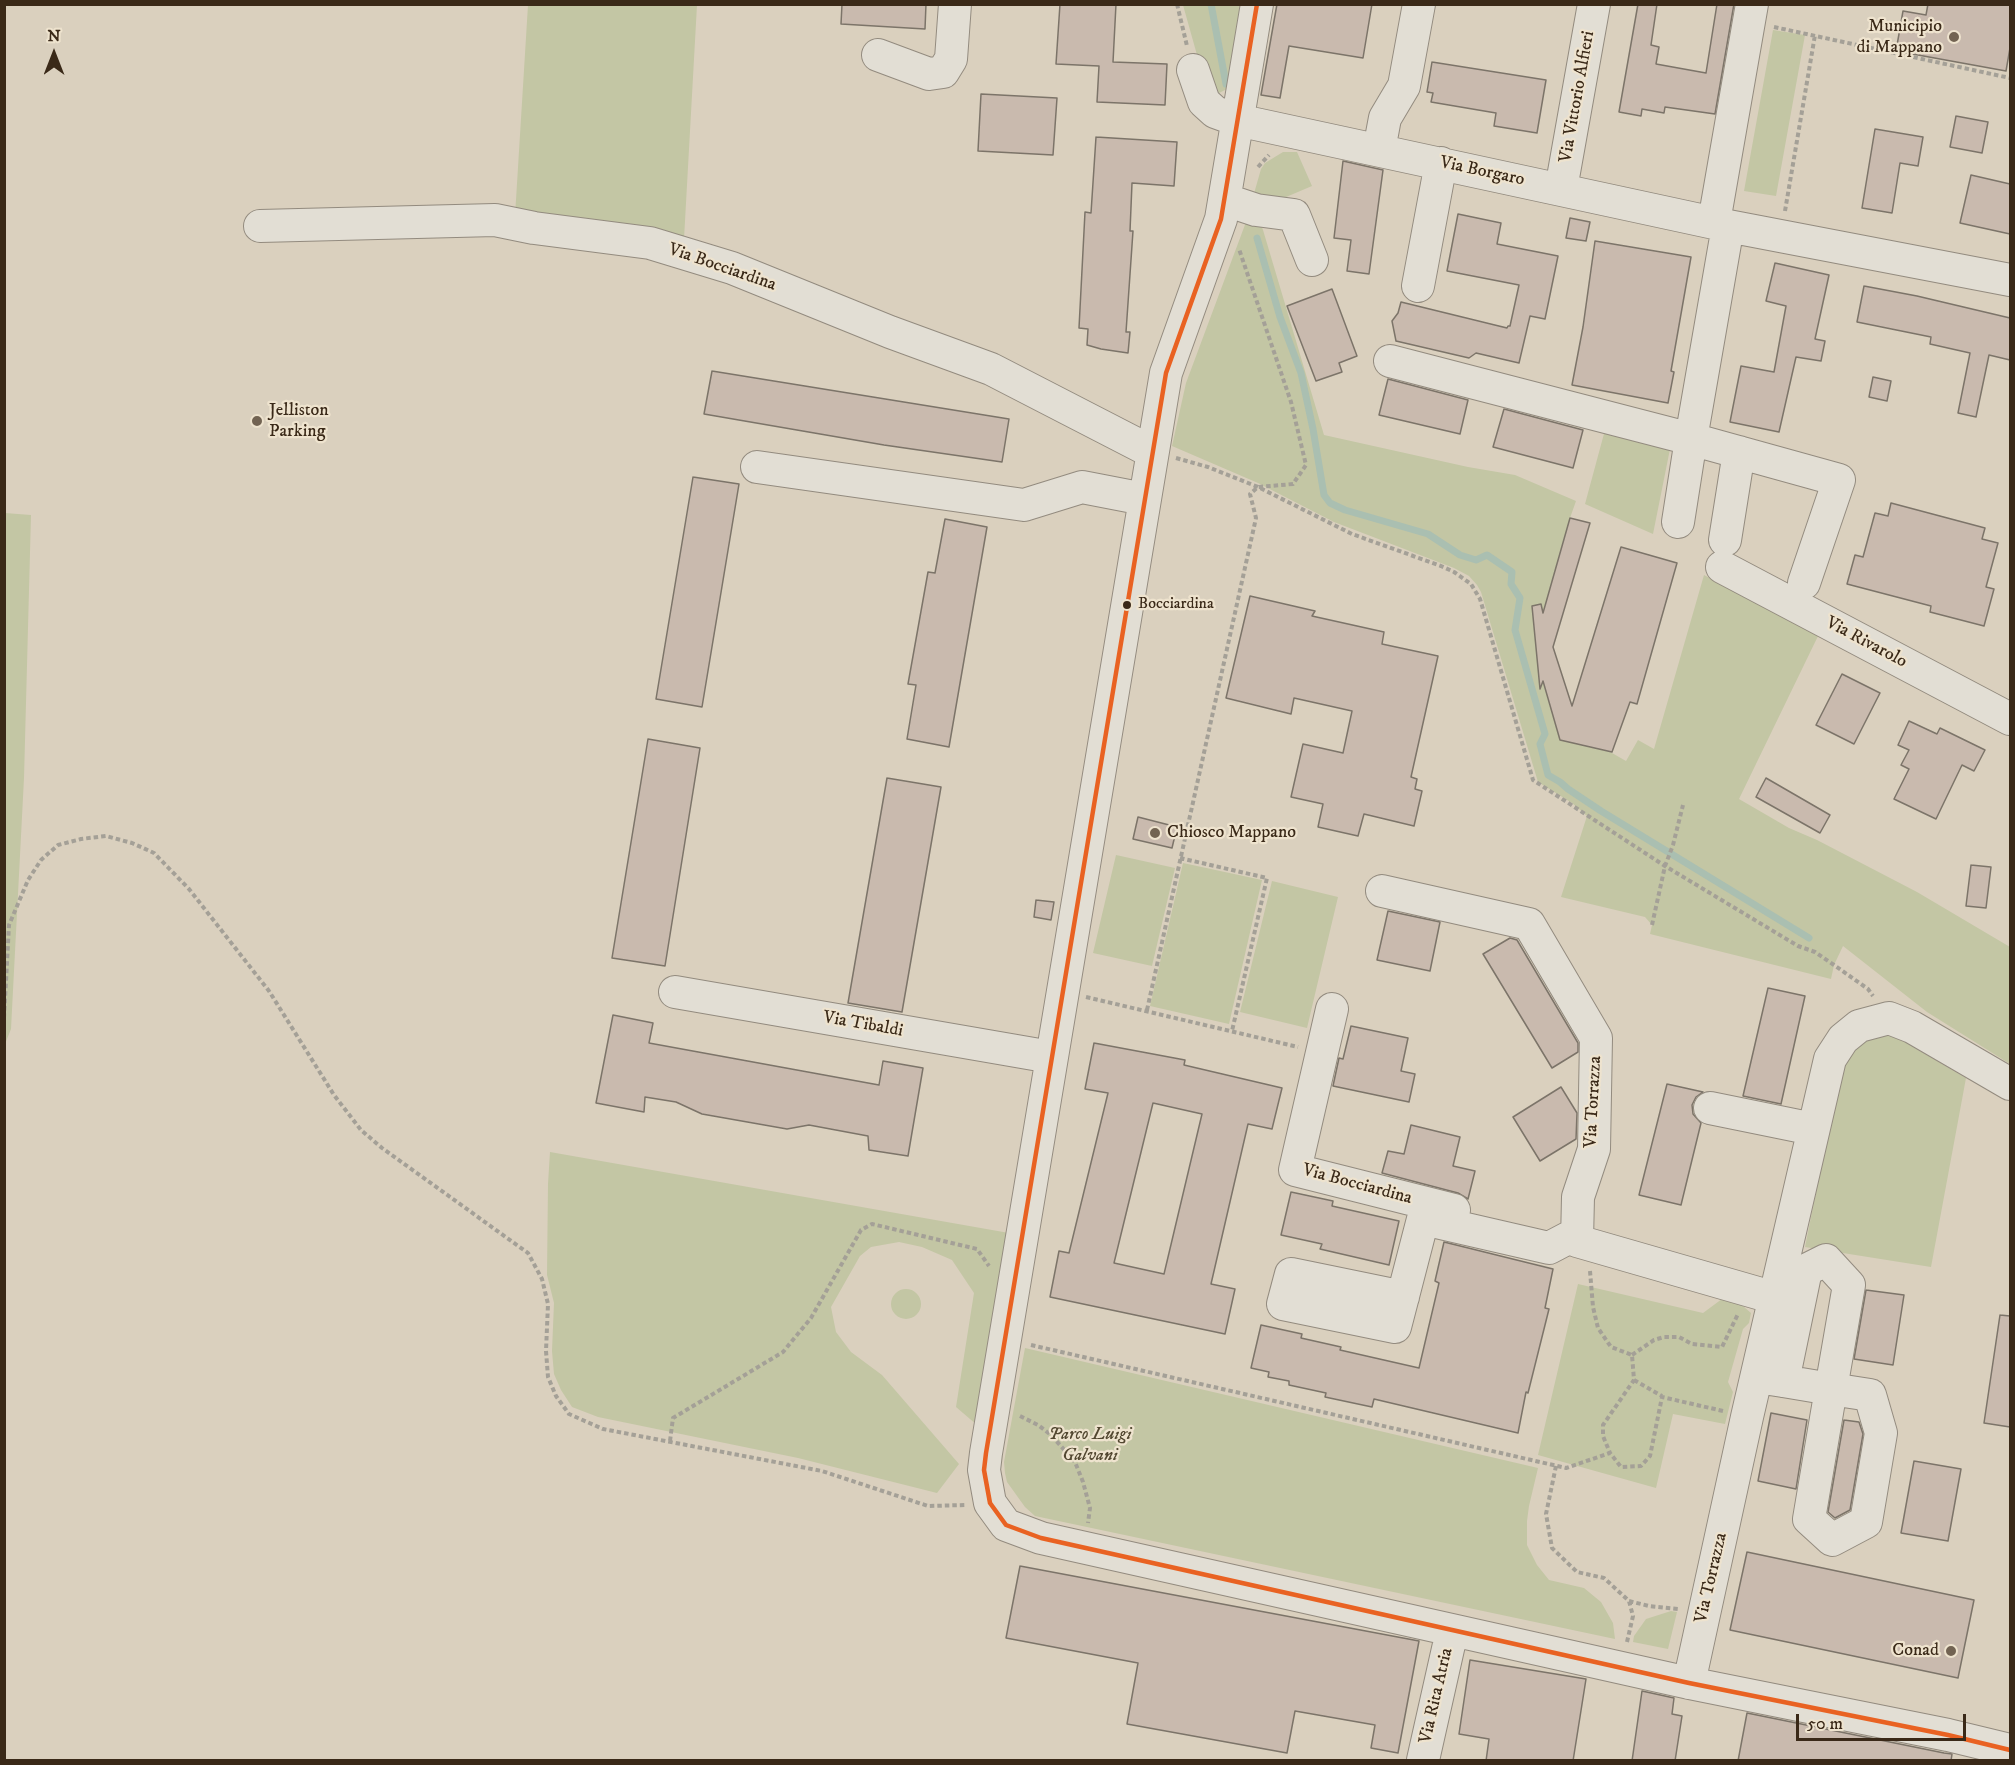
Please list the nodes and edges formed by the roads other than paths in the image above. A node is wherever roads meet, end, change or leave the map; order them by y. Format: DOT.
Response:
graph roads {
  1 [pos="955,4"];
  2 [pos="1257,4"];
  3 [pos="1419,4"];
  4 [pos="1594,4"];
  5 [pos="1760,15"];
  6 [pos="879,55"];
  7 [pos="1193,70"];
  8 [pos="1237,120"];
  9 [pos="1378,150"];
  10 [pos="1441,163"];
  11 [pos="1561,189"];
  12 [pos="1226,200"];
  13 [pos="1721,224"];
  14 [pos="260,226"];
  15 [pos="1312,260"];
  16 [pos="2010,280"];
  17 [pos="1418,286"];
  18 [pos="1390,361"];
  19 [pos="1691,439"];
  20 [pos="1152,452"];
  21 [pos="1739,452"];
  22 [pos="757,467"];
  23 [pos="1144,499"];
  24 [pos="1677,522"];
  25 [pos="1804,583"];
  26 [pos="2010,718"];
  27 [pos="1382,891"];
  28 [pos="675,992"];
  29 [pos="1332,1010"];
  30 [pos="1052,1057"];
  31 [pos="2010,1084"];
  32 [pos="1710,1108"];
  33 [pos="1813,1130"];
  34 [pos="1578,1241"];
  35 [pos="1762,1294"];
  36 [pos="1402,1297"];
  37 [pos="1770,1379"];
  38 [pos="1452,1631"];
  39 [pos="1689,1683"];
  40 [pos="2010,1750"];
  41 [pos="1423,1761"];
  1 -- 6 [label="street"];
  2 -- 8 [label="street"];
  3 -- 9 [label="street"];
  4 -- 11 [label="street, Via Vittorio Alfieri"];
  5 -- 13 [label="street"];
  7 -- 8 [label="street, Via Borgaro"];
  8 -- 9 [label="street, Via Borgaro"];
  8 -- 12 [label="street"];
  9 -- 10 [label="street, Via Borgaro"];
  10 -- 11 [label="street, Via Borgaro"];
  10 -- 17 [label="street"];
  11 -- 13 [label="street, Via Borgaro"];
  12 -- 15 [label="street"];
  12 -- 20 [label="street"];
  13 -- 16 [label="street, Via Borgaro"];
  13 -- 19 [label="street"];
  14 -- 20 [label="street, Via Bocciardina"];
  18 -- 19 [label="street"];
  19 -- 21 [label="street"];
  19 -- 24 [label="street"];
  20 -- 23 [label="street"];
  21 -- 25 [label="street"];
  21 -- 26 [label="street, Via Rivarolo"];
  22 -- 23 [label="street"];
  23 -- 30 [label="street"];
  27 -- 34 [label="street, Via Torrazza"];
  28 -- 30 [label="street, Via Tibaldi"];
  29 -- 34 [label="street, Via Bocciardina"];
  30 -- 38 [label="street"];
  31 -- 33 [label="street, Via Torrazza"];
  32 -- 33 [label="street"];
  33 -- 35 [label="street, Via Torrazza"];
  34 -- 35 [label="street"];
  34 -- 36 [label="street"];
  35 -- 37 [label="street, Via Torrazza"];
  37 -- 37 [label="street"];
  37 -- 39 [label="street, Via Torrazza"];
  38 -- 39 [label="street"];
  38 -- 41 [label="street, Via Rita Atria"];
  39 -- 40 [label="street"];
}
